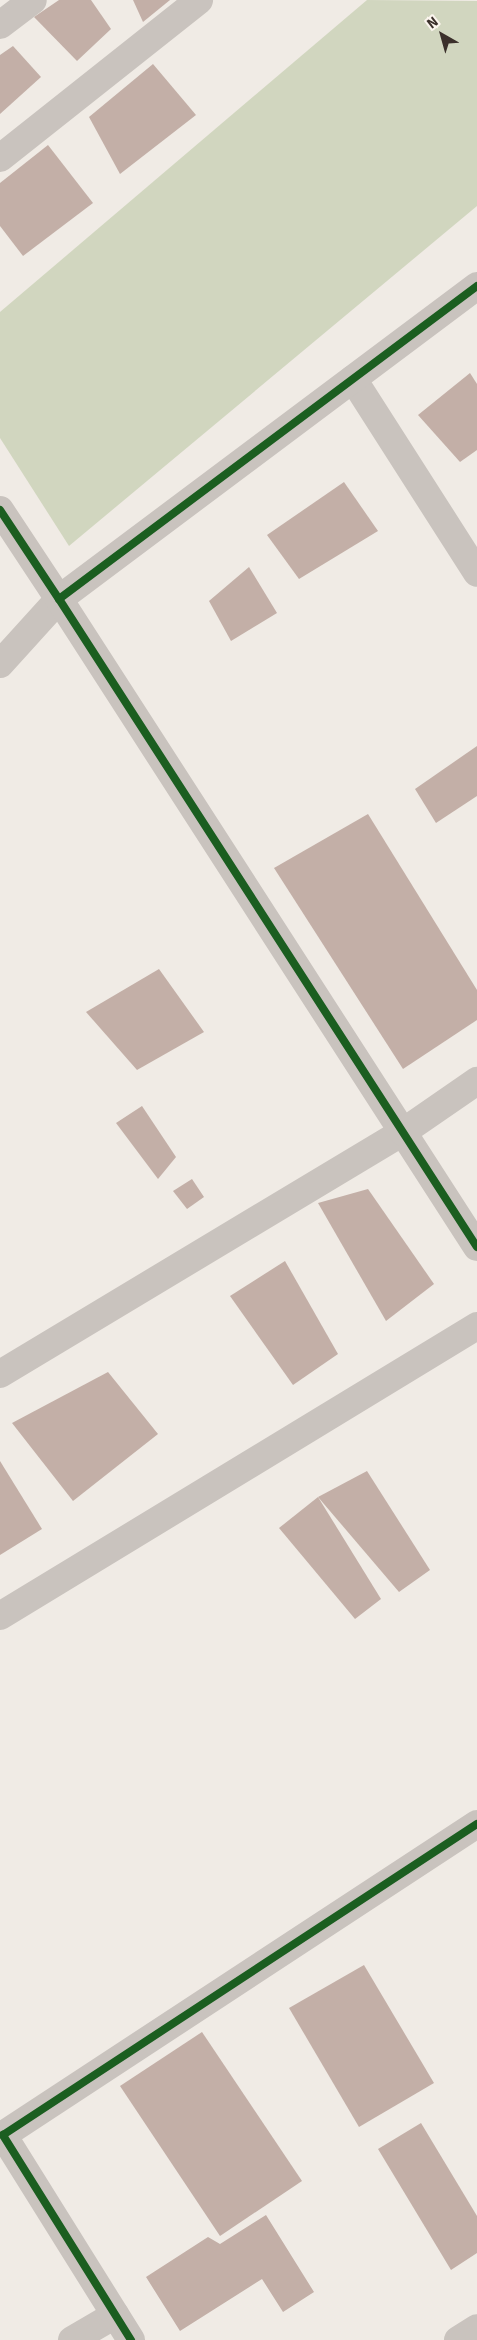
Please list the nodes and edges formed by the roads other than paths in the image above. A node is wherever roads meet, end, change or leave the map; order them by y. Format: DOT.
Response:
graph roads {
  1 [pos="33,0"];
  2 [pos="199,0"];
  3 [pos="0,25"];
  4 [pos="0,158"];
  5 [pos="477,286"];
  6 [pos="353,379"];
  7 [pos="0,510"];
  8 [pos="477,573"];
  9 [pos="59,598"];
  10 [pos="0,664"];
  11 [pos="477,1082"];
  12 [pos="403,1132"];
  13 [pos="477,1247"];
  14 [pos="477,1326"];
  15 [pos="0,1374"];
  16 [pos="0,1616"];
  17 [pos="477,1824"];
  18 [pos="2,2132"];
  19 [pos="115,2315"];
  20 [pos="477,2328"];
  21 [pos="72,2340"];
  22 [pos="130,2340"];
  23 [pos="458,2340"];
  1 -- 3 [label="street"];
  2 -- 4 [label="street"];
  5 -- 6 [label="street"];
  6 -- 8 [label="street"];
  6 -- 9 [label="street"];
  7 -- 9 [label="street"];
  9 -- 10 [label="street"];
  9 -- 12 [label="street"];
  11 -- 12 [label="street"];
  12 -- 13 [label="street"];
  12 -- 15 [label="street"];
  14 -- 16 [label="street"];
  17 -- 18 [label="street"];
  18 -- 19 [label="street"];
  19 -- 21 [label="street"];
  19 -- 22 [label="street"];
  20 -- 23 [label="street"];
}
